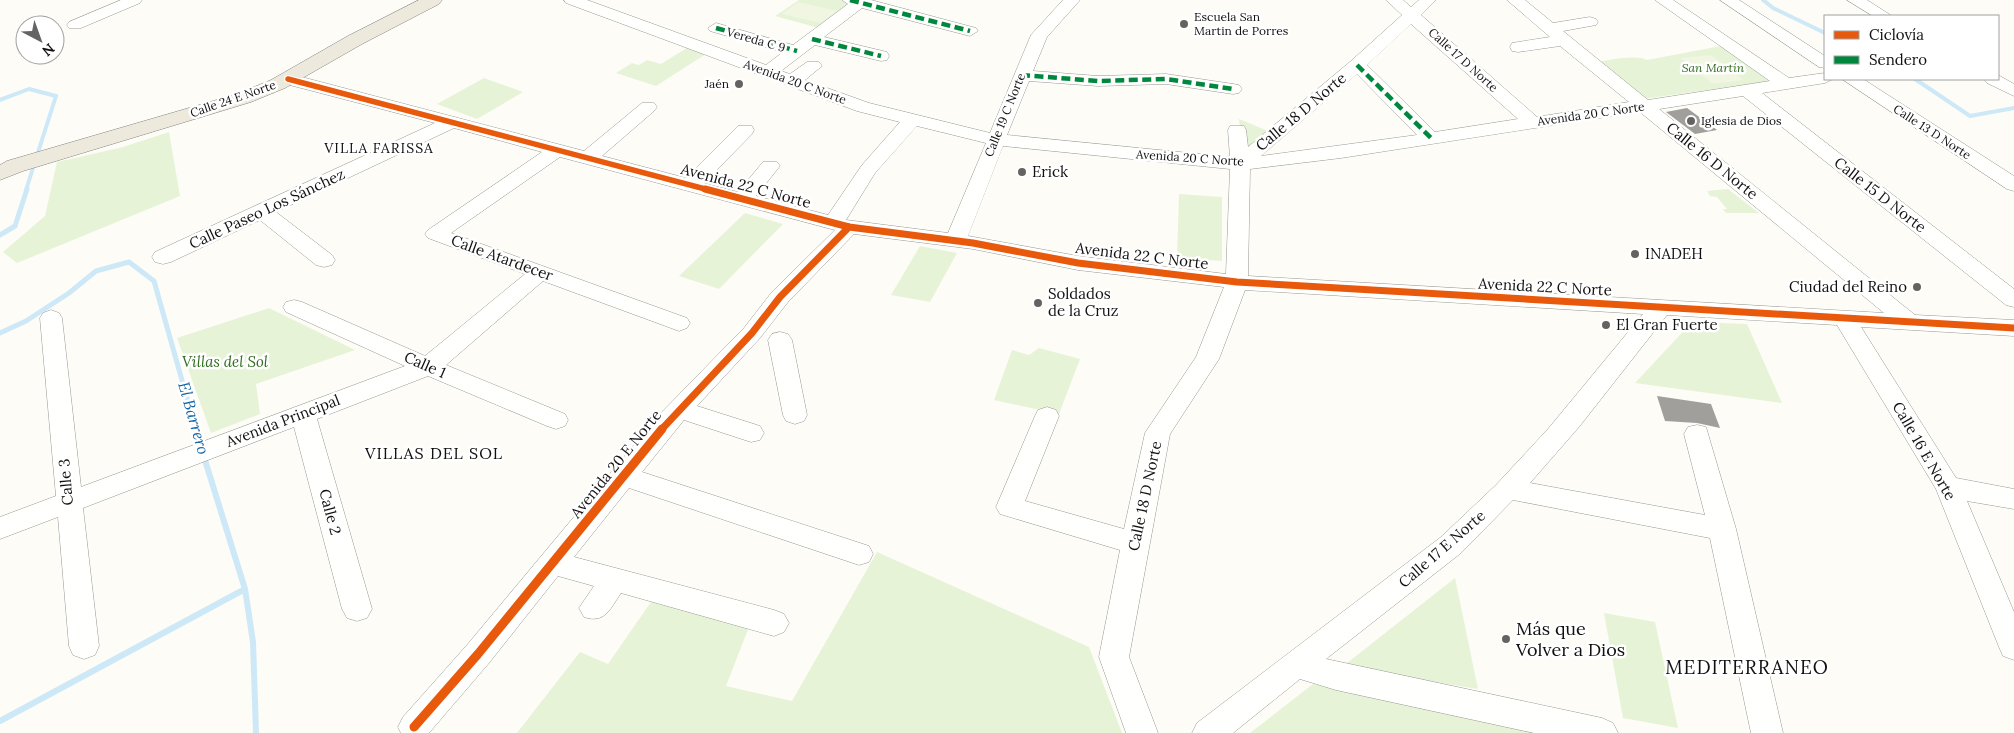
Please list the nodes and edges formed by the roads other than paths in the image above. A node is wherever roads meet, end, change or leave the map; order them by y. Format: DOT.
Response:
graph roads {
  1 [pos="134,0"];
  2 [pos="433,0"];
  3 [pos="572,0"];
  4 [pos="1072,0"];
  5 [pos="1394,0"];
  6 [pos="1428,0"];
  7 [pos="1515,0"];
  8 [pos="1728,0"];
  9 [pos="1855,0"];
  10 [pos="858,1"];
  11 [pos="1689,1"];
  12 [pos="1666,2"];
  13 [pos="1412,14"];
  14 [pos="1882,15"];
  15 [pos="1590,22"];
  16 [pos="75,26"];
  17 [pos="716,28"];
  18 [pos="970,31"];
  19 [pos="1556,34"];
  20 [pos="812,39"];
  21 [pos="1518,47"];
  22 [pos="797,51"];
  23 [pos="881,56"];
  24 [pos="1824,61"];
  25 [pos="1357,65"];
  26 [pos="813,66"];
  27 [pos="768,72"];
  28 [pos="1021,75"];
  29 [pos="288,78"];
  30 [pos="1824,78"];
  31 [pos="1852,80"];
  32 [pos="1994,80"];
  33 [pos="792,81"];
  34 [pos="1786,84"];
  35 [pos="1233,89"];
  36 [pos="1747,90"];
  37 [pos="2014,91"];
  38 [pos="648,107"];
  39 [pos="1645,107"];
  40 [pos="911,121"];
  41 [pos="453,122"];
  42 [pos="1532,122"];
  43 [pos="745,130"];
  44 [pos="1237,130"];
  45 [pos="1430,138"];
  46 [pos="996,140"];
  47 [pos="557,150"];
  48 [pos="588,158"];
  49 [pos="1240,164"];
  50 [pos="770,166"];
  51 [pos="0,173"];
  52 [pos="690,185"];
  53 [pos="2014,185"];
  54 [pos="743,199"];
  55 [pos="262,211"];
  56 [pos="842,225"];
  57 [pos="955,241"];
  58 [pos="163,257"];
  59 [pos="324,260"];
  60 [pos="542,272"];
  61 [pos="1237,282"];
  62 [pos="2014,300"];
  63 [pos="294,306"];
  64 [pos="1662,307"];
  65 [pos="51,318"];
  66 [pos="1844,318"];
  67 [pos="1908,321"];
  68 [pos="679,323"];
  69 [pos="2014,328"];
  70 [pos="780,340"];
  71 [pos="428,367"];
  72 [pos="679,409"];
  73 [pos="303,414"];
  74 [pos="795,415"];
  75 [pos="1047,416"];
  76 [pos="556,420"];
  77 [pos="751,433"];
  78 [pos="1697,434"];
  79 [pos="624,476"];
  80 [pos="1948,487"];
  81 [pos="1507,489"];
  82 [pos="2014,498"];
  83 [pos="68,502"];
  84 [pos="0,528"];
  85 [pos="1722,529"];
  86 [pos="1135,543"];
  87 [pos="859,554"];
  88 [pos="553,563"];
  89 [pos="616,580"];
  90 [pos="594,608"];
  91 [pos="357,609"];
  92 [pos="774,623"];
  93 [pos="84,646"];
  94 [pos="2014,647"];
  95 [pos="1297,666"];
  96 [pos="414,727"];
  97 [pos="1142,733"];
  98 [pos="1208,733"];
  99 [pos="1602,733"];
  100 [pos="1767,733"];
  1 -- 16 [label="street"];
  2 -- 29 [label="main road, Calle 24 E Norte"];
  3 -- 27 [label="street, Avenida 20 C Norte"];
  4 -- 28 [label="street, Calle 19 C Norte"];
  5 -- 13 [label="street, Calle 17 D Norte"];
  6 -- 13 [label="street, Calle 18 D Norte"];
  7 -- 19 [label="street, Calle 16 D Norte"];
  8 -- 24 [label="street"];
  9 -- 14 [label="street"];
  10 -- 18 [label="street"];
  10 -- 20 [label="street"];
  11 -- 12 [label="street"];
  12 -- 34 [label="street"];
  13 -- 25 [label="street, Calle 18 D Norte"];
  13 -- 42 [label="street, Calle 17 D Norte"];
  15 -- 19 [label="street"];
  17 -- 22 [label="street, Vereda C 9"];
  19 -- 21 [label="street"];
  19 -- 39 [label="street, Calle 16 D Norte"];
  20 -- 22 [label="street"];
  20 -- 23 [label="street"];
  22 -- 27 [label="street"];
  25 -- 45 [label="street"];
  25 -- 49 [label="street, Calle 18 D Norte"];
  26 -- 33 [label="street"];
  27 -- 33 [label="street, Avenida 20 C Norte"];
  28 -- 35 [label="street"];
  28 -- 46 [label="street, Calle 19 C Norte"];
  29 -- 41 [label="street, Avenida 22 C Norte"];
  29 -- 51 [label="main road, Calle 24 E Norte"];
  30 -- 34 [label="street, Avenida 20 C Norte"];
  31 -- 53 [label="street, Calle 13 D Norte"];
  32 -- 37 [label="street"];
  33 -- 40 [label="street, Avenida 20 C Norte"];
  34 -- 36 [label="street, Avenida 20 C Norte"];
  36 -- 39 [label="street, Avenida 20 C Norte"];
  36 -- 62 [label="street, Calle 15 D Norte"];
  38 -- 48 [label="street"];
  39 -- 42 [label="street, Avenida 20 C Norte"];
  39 -- 67 [label="street, Calle 16 D Norte"];
  40 -- 46 [label="street, Avenida 20 C Norte"];
  40 -- 56 [label="street, Avenida 20 E Norte"];
  41 -- 47 [label="street, Avenida 22 C Norte"];
  41 -- 55 [label="street, Calle Paseo Los Sánchez"];
  42 -- 45 [label="street, Avenida 20 C Norte"];
  43 -- 52 [label="street"];
  44 -- 49 [label="street"];
  45 -- 49 [label="street, Avenida 20 C Norte"];
  46 -- 49 [label="street, Avenida 20 C Norte"];
  46 -- 57 [label="street, Calle 19 C Norte"];
  47 -- 48 [label="street, Avenida 22 C Norte"];
  47 -- 60 [label="street, Calle Atardecer"];
  48 -- 52 [label="street, Avenida 22 C Norte"];
  49 -- 61 [label="street, Calle 18 D Norte"];
  50 -- 54 [label="street"];
  52 -- 54 [label="street, Avenida 22 C Norte"];
  54 -- 56 [label="street, Avenida 22 C Norte"];
  55 -- 58 [label="street, Calle Paseo Los Sánchez"];
  55 -- 59 [label="street"];
  56 -- 57 [label="street, Avenida 22 C Norte"];
  56 -- 72 [label="street, Avenida 20 E Norte"];
  57 -- 61 [label="street, Avenida 22 C Norte"];
  60 -- 68 [label="street, Calle Atardecer"];
  60 -- 71 [label="street, Avenida Principal"];
  61 -- 64 [label="street, Avenida 22 C Norte"];
  61 -- 86 [label="street, Calle 18 D Norte"];
  63 -- 71 [label="street, Calle 1"];
  64 -- 66 [label="street, Avenida 22 C Norte"];
  64 -- 81 [label="street, Calle 17 E Norte"];
  65 -- 83 [label="street, Calle 3"];
  66 -- 67 [label="street, Avenida 22 C Norte"];
  66 -- 80 [label="street, Calle 16 E Norte"];
  67 -- 69 [label="street, Avenida 22 C Norte"];
  70 -- 74 [label="street"];
  71 -- 73 [label="street, Avenida Principal"];
  71 -- 76 [label="street, Calle 1"];
  72 -- 77 [label="street"];
  72 -- 79 [label="street, Avenida 20 E Norte"];
  73 -- 83 [label="street, Avenida Principal"];
  73 -- 91 [label="street, Calle 2"];
  75 -- 86 [label="street"];
  78 -- 85 [label="street"];
  79 -- 87 [label="street"];
  79 -- 88 [label="street, Avenida 20 E Norte"];
  80 -- 82 [label="street"];
  80 -- 94 [label="street, Calle 16 E Norte"];
  81 -- 85 [label="street"];
  81 -- 95 [label="street, Calle 17 E Norte"];
  83 -- 84 [label="street, Avenida Principal"];
  83 -- 93 [label="street, Calle 3"];
  85 -- 100 [label="street"];
  86 -- 97 [label="street, Calle 18 D Norte"];
  88 -- 89 [label="street"];
  88 -- 96 [label="street, Avenida 20 E Norte"];
  89 -- 90 [label="street"];
  89 -- 92 [label="street"];
  95 -- 98 [label="street, Calle 17 E Norte"];
  95 -- 99 [label="street"];
}
